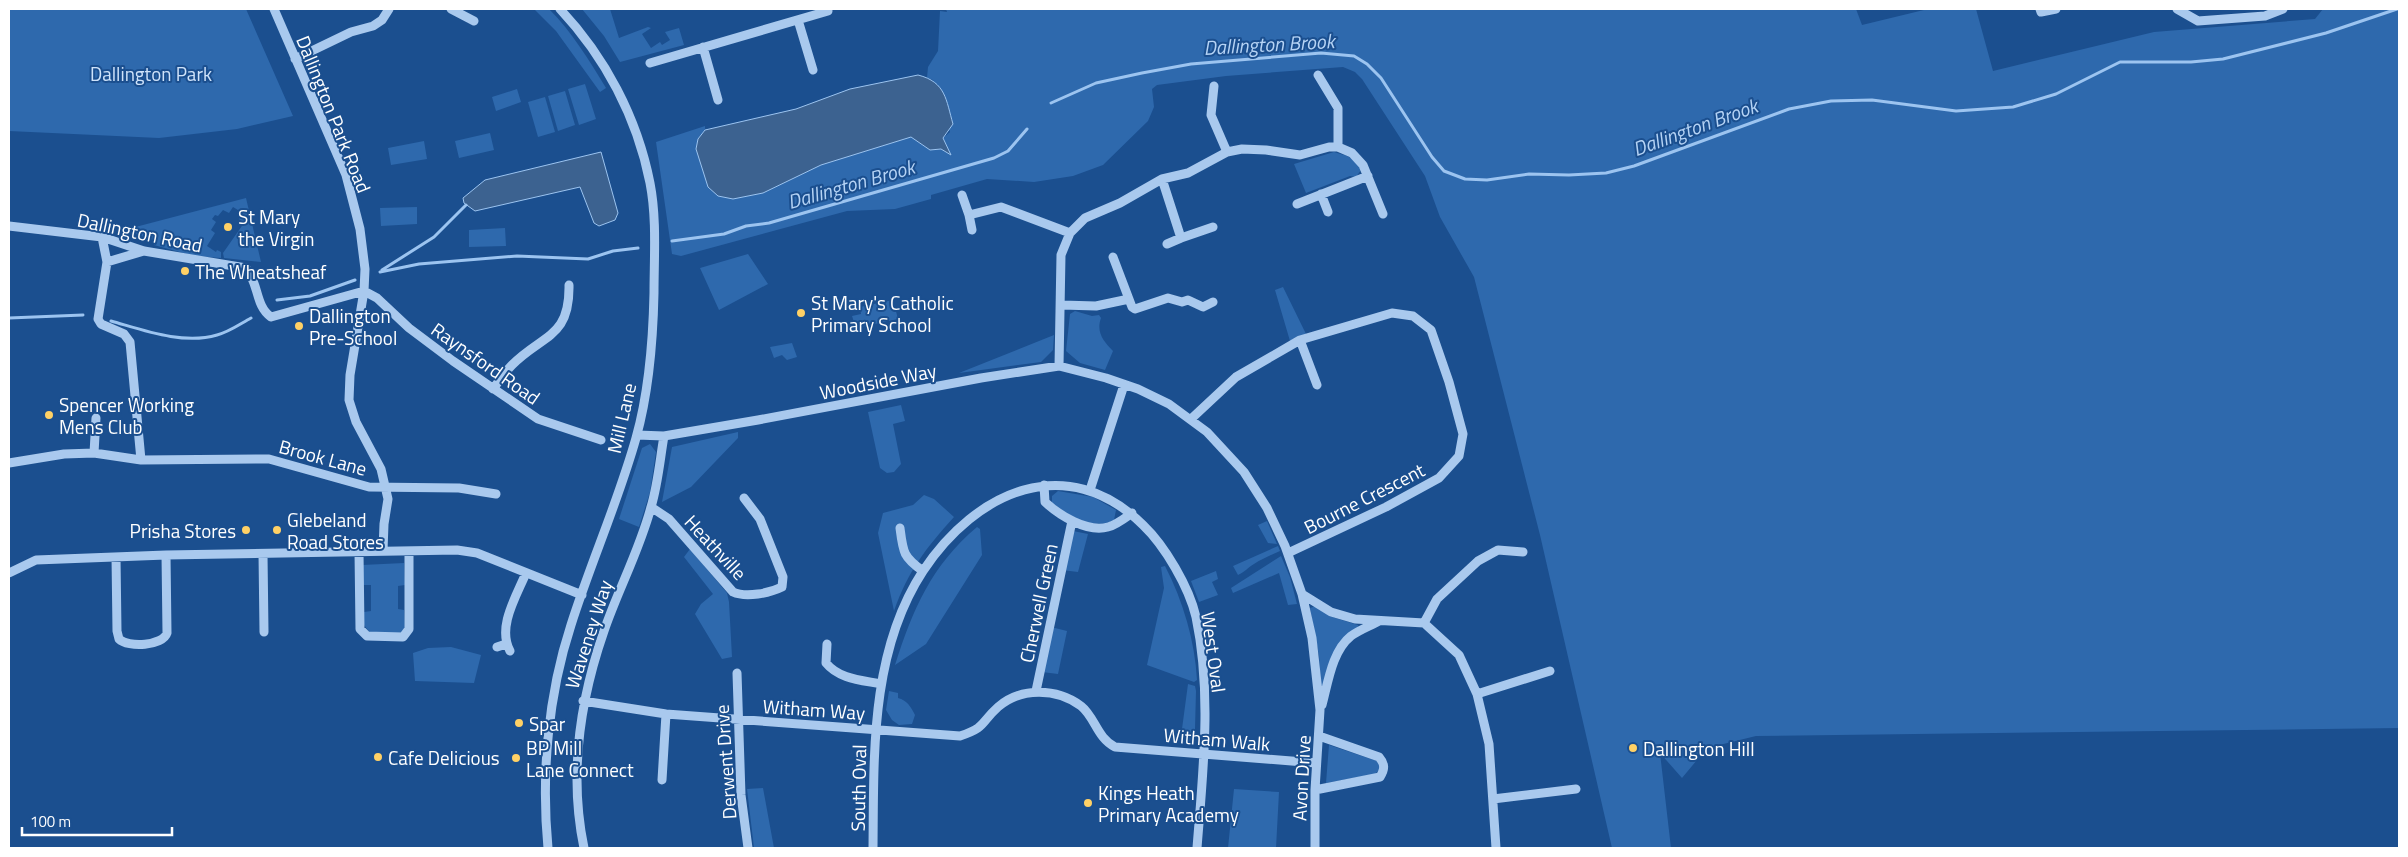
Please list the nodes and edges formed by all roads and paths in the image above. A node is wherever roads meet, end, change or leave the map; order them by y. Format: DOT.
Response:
graph roads {
  1 [pos="274,9"];
  2 [pos="389,9"];
  3 [pos="451,9"];
  4 [pos="560,9"];
  5 [pos="2040,9"];
  6 [pos="2056,9"];
  7 [pos="2177,9"];
  8 [pos="2283,9"];
  9 [pos="828,12"];
  10 [pos="798,20"];
  11 [pos="474,21"];
  12 [pos="703,47"];
  13 [pos="295,59"];
  14 [pos="650,63"];
  15 [pos="813,70"];
  16 [pos="1318,75"];
  17 [pos="1214,86"];
  18 [pos="718,100"];
  19 [pos="1338,147"];
  20 [pos="1227,152"];
  21 [pos="1368,176"];
  22 [pos="1162,179"];
  23 [pos="962,194"];
  24 [pos="1321,194"];
  25 [pos="1297,204"];
  26 [pos="1328,212"];
  27 [pos="1383,214"];
  28 [pos="969,215"];
  29 [pos="9,226"];
  30 [pos="1213,227"];
  31 [pos="972,230"];
  32 [pos="1070,232"];
  33 [pos="102,237"];
  34 [pos="1181,238"];
  35 [pos="1167,244"];
  36 [pos="144,251"];
  37 [pos="1113,257"];
  38 [pos="107,262"];
  39 [pos="569,285"];
  40 [pos="364,291"];
  41 [pos="1213,302"];
  42 [pos="1131,303"];
  43 [pos="1062,305"];
  44 [pos="1300,340"];
  45 [pos="1060,366"];
  46 [pos="1124,385"];
  47 [pos="1317,385"];
  48 [pos="493,389"];
  49 [pos="96,418"];
  50 [pos="1190,419"];
  51 [pos="637,435"];
  52 [pos="664,436"];
  53 [pos="601,440"];
  54 [pos="94,453"];
  55 [pos="141,460"];
  56 [pos="9,463"];
  57 [pos="1044,485"];
  58 [pos="384,487"];
  59 [pos="1090,490"];
  60 [pos="496,494"];
  61 [pos="744,498"];
  62 [pos="651,507"];
  63 [pos="1132,513"];
  64 [pos="1072,521"];
  65 [pos="900,528"];
  66 [pos="383,550"];
  67 [pos="410,551"];
  68 [pos="358,552"];
  69 [pos="1523,552"];
  70 [pos="1288,553"];
  71 [pos="263,554"];
  72 [pos="166,555"];
  73 [pos="116,557"];
  74 [pos="923,571"];
  75 [pos="9,573"];
  76 [pos="526,573"];
  77 [pos="1302,594"];
  78 [pos="582,596"];
  79 [pos="1379,621"];
  80 [pos="1424,623"];
  81 [pos="264,632"];
  82 [pos="827,644"];
  83 [pos="496,648"];
  84 [pos="1550,671"];
  85 [pos="737,673"];
  86 [pos="881,684"];
  87 [pos="1036,691"];
  88 [pos="1477,694"];
  89 [pos="583,701"];
  90 [pos="1320,710"];
  91 [pos="666,714"];
  92 [pos="737,720"];
  93 [pos="876,729"];
  94 [pos="1319,736"];
  95 [pos="1204,755"];
  96 [pos="1316,763"];
  97 [pos="662,780"];
  98 [pos="1576,789"];
  99 [pos="1314,790"];
  100 [pos="1493,799"];
  101 [pos="548,848"];
  102 [pos="584,848"];
  103 [pos="748,848"];
  104 [pos="873,848"];
  105 [pos="1197,848"];
  106 [pos="1315,848"];
  107 [pos="1496,848"];
  1 -- 13 [label="street, Dallington Park Road"];
  2 -- 13 [label="street"];
  3 -- 11 [label="street"];
  4 -- 51 [label="street, Mill Lane"];
  5 -- 6 [label="street"];
  7 -- 8 [label="street"];
  9 -- 10 [label="street"];
  10 -- 12 [label="street"];
  10 -- 15 [label="street"];
  12 -- 14 [label="street"];
  12 -- 18 [label="street"];
  13 -- 40 [label="street, Dallington Park Road"];
  16 -- 19 [label="street"];
  17 -- 20 [label="street"];
  19 -- 20 [label="street"];
  19 -- 21 [label="street"];
  20 -- 22 [label="street"];
  21 -- 24 [label="street"];
  21 -- 27 [label="street"];
  22 -- 32 [label="street"];
  22 -- 34 [label="street"];
  23 -- 28 [label="street"];
  24 -- 25 [label="street"];
  24 -- 26 [label="street"];
  28 -- 31 [label="street"];
  28 -- 32 [label="street"];
  29 -- 33 [label="street, Dallington Road"];
  30 -- 34 [label="street"];
  32 -- 43 [label="street"];
  33 -- 36 [label="street, Dallington Road"];
  33 -- 38 [label="street"];
  34 -- 35 [label="street"];
  36 -- 38 [label="street"];
  36 -- 40 [label="street, Dallington Road"];
  37 -- 42 [label="street"];
  38 -- 55 [label="street"];
  39 -- 48 [label="street"];
  40 -- 48 [label="street, Raynsford Road"];
  40 -- 58 [label="street, Brook Lane"];
  41 -- 42 [label="street"];
  42 -- 43 [label="street"];
  43 -- 45 [label="street"];
  44 -- 47 [label="street"];
  44 -- 50 [label="street, Bourne Crescent"];
  44 -- 70 [label="street, Bourne Crescent"];
  45 -- 46 [label="street, Woodside Way"];
  45 -- 52 [label="street, Woodside Way"];
  46 -- 50 [label="street, Avon Drive"];
  46 -- 59 [label="street"];
  48 -- 53 [label="street, Raynsford Road"];
  49 -- 54 [label="street"];
  50 -- 70 [label="street, Avon Drive"];
  51 -- 52 [label="street, Woodside Way"];
  51 -- 78 [label="street, Mill Lane"];
  52 -- 62 [label="street, Waveney Way"];
  54 -- 55 [label="street, Brook Lane"];
  54 -- 56 [label="street, Brook Lane"];
  55 -- 58 [label="street, Brook Lane"];
  57 -- 59 [label="street, West Oval"];
  57 -- 64 [label="street"];
  57 -- 74 [label="street, West Oval"];
  58 -- 60 [label="street"];
  58 -- 66 [label="street, Brook Lane"];
  59 -- 63 [label="street, West Oval"];
  61 -- 62 [label="street, Heathville"];
  62 -- 89 [label="street, Waveney Way"];
  63 -- 64 [label="street"];
  63 -- 95 [label="street, West Oval"];
  64 -- 87 [label="street, Cherwell Green"];
  65 -- 74 [label="street"];
  66 -- 67 [label="street"];
  66 -- 68 [label="street"];
  67 -- 68 [label="street"];
  67 -- 76 [label="street"];
  68 -- 71 [label="street"];
  69 -- 80 [label="street"];
  70 -- 77 [label="street, Avon Drive"];
  71 -- 72 [label="street"];
  71 -- 81 [label="street"];
  72 -- 73 [label="street"];
  72 -- 73 [label="street"];
  73 -- 75 [label="street"];
  74 -- 86 [label="street, West Oval"];
  76 -- 78 [label="street"];
  76 -- 83 [label="street"];
  77 -- 79 [label="street"];
  77 -- 90 [label="street, Avon Drive"];
  78 -- 101 [label="street, Mill Lane"];
  79 -- 80 [label="street"];
  79 -- 90 [label="street, Avon Drive"];
  80 -- 88 [label="street"];
  82 -- 86 [label="street"];
  84 -- 88 [label="street"];
  85 -- 92 [label="street, Derwent Drive"];
  86 -- 93 [label="street, West Oval"];
  87 -- 93 [label="street, Witham Way"];
  87 -- 95 [label="street, Witham Walk"];
  88 -- 100 [label="street"];
  89 -- 91 [label="street, Witham Way"];
  89 -- 102 [label="street, Waveney Way"];
  90 -- 94 [label="street, Avon Drive"];
  91 -- 92 [label="street, Witham Way"];
  91 -- 97 [label="street"];
  92 -- 93 [label="street, Witham Way"];
  92 -- 103 [label="street, Derwent Drive"];
  93 -- 104 [label="street, South Oval"];
  94 -- 96 [label="street, Avon Drive"];
  94 -- 99 [label="street"];
  95 -- 96 [label="street, Witham Walk"];
  95 -- 105 [label="street, West Oval"];
  96 -- 99 [label="street, Avon Drive"];
  98 -- 100 [label="street"];
  99 -- 106 [label="street, Avon Drive"];
  100 -- 107 [label="street"];
}
